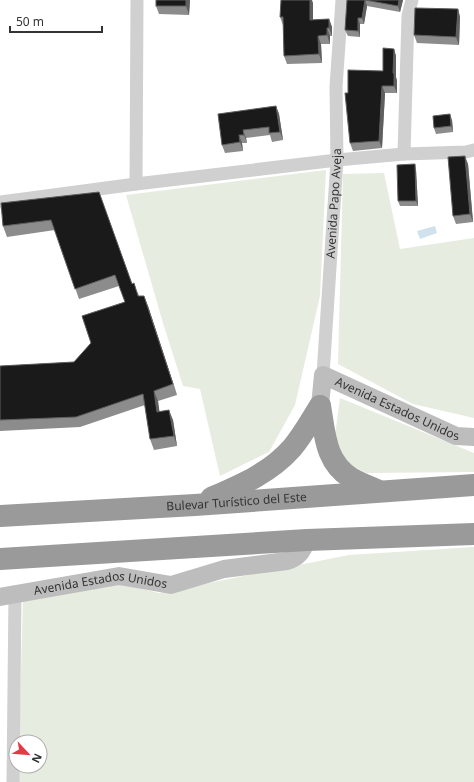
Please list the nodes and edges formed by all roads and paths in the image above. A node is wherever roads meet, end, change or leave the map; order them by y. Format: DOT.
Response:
graph roads {
  1 [pos="138,0"];
  2 [pos="342,0"];
  3 [pos="412,0"];
  4 [pos="474,150"];
  5 [pos="404,154"];
  6 [pos="337,160"];
  7 [pos="136,184"];
  8 [pos="0,202"];
  9 [pos="323,375"];
  10 [pos="320,406"];
  11 [pos="474,437"];
  12 [pos="474,485"];
  13 [pos="382,492"];
  14 [pos="196,505"];
  15 [pos="0,516"];
  16 [pos="474,534"];
  17 [pos="307,540"];
  18 [pos="0,559"];
  19 [pos="8,596"];
  20 [pos="13,782"];
  1 -- 7 [label="street"];
  2 -- 6 [label="street, Avenida Papo Aveja"];
  3 -- 5 [label="street"];
  4 -- 5 [label="street"];
  5 -- 6 [label="street"];
  6 -- 7 [label="street"];
  6 -- 9 [label="street, Avenida Papo Aveja"];
  7 -- 8 [label="street"];
  9 -- 10 [label="street, Avenida Papo Aveja"];
  9 -- 11 [label="street, Avenida Estados Unidos"];
  10 -- 13 [label="highway"];
  10 -- 14 [label="highway"];
  12 -- 13 [label="highway, Bulevar Turístico del Este"];
  13 -- 14 [label="highway, Bulevar Turístico del Este"];
  14 -- 15 [label="highway, Bulevar Turístico del Este"];
  16 -- 17 [label="highway"];
  17 -- 18 [label="highway"];
  17 -- 19 [label="street, Avenida Estados Unidos"];
  19 -- 20 [label="street"];
}
